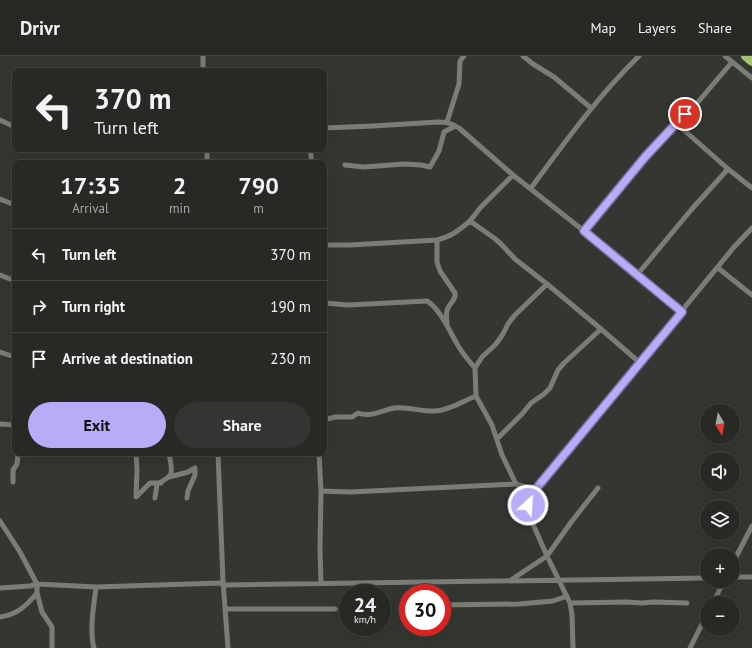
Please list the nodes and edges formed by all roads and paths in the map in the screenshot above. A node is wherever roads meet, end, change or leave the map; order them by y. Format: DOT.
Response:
graph roads {
  1 [pos="203,56"];
  2 [pos="464,56"];
  3 [pos="523,56"];
  4 [pos="639,56"];
  5 [pos="725,56"];
  6 [pos="746,56"];
  7 [pos="752,61"];
  8 [pos="732,62"];
  9 [pos="204,68"];
  10 [pos="752,78"];
  11 [pos="591,108"];
  12 [pos="0,120"];
  13 [pos="447,122"];
  14 [pos="677,124"];
  15 [pos="12,126"];
  16 [pos="455,126"];
  17 [pos="327,128"];
  18 [pos="345,166"];
  19 [pos="728,169"];
  20 [pos="513,175"];
  21 [pos="531,188"];
  22 [pos="752,188"];
  23 [pos="0,199"];
  24 [pos="12,204"];
  25 [pos="470,221"];
  26 [pos="752,228"];
  27 [pos="584,231"];
  28 [pos="437,240"];
  29 [pos="327,245"];
  30 [pos="718,268"];
  31 [pos="0,275"];
  32 [pos="637,275"];
  33 [pos="12,280"];
  34 [pos="547,284"];
  35 [pos="752,295"];
  36 [pos="327,303"];
  37 [pos="682,312"];
  38 [pos="447,326"];
  39 [pos="601,329"];
  40 [pos="0,352"];
  41 [pos="12,356"];
  42 [pos="639,362"];
  43 [pos="475,368"];
  44 [pos="476,396"];
  45 [pos="327,419"];
  46 [pos="0,424"];
  47 [pos="12,425"];
  48 [pos="497,440"];
  49 [pos="18,456"];
  50 [pos="136,456"];
  51 [pos="170,456"];
  52 [pos="218,456"];
  53 [pos="319,456"];
  54 [pos="170,477"];
  55 [pos="13,482"];
  56 [pos="161,482"];
  57 [pos="516,484"];
  58 [pos="598,488"];
  59 [pos="535,490"];
  60 [pos="321,491"];
  61 [pos="155,498"];
  62 [pos="187,498"];
  63 [pos="0,521"];
  64 [pos="752,526"];
  65 [pos="740,549"];
  66 [pos="547,556"];
  67 [pos="740,577"];
  68 [pos="752,577"];
  69 [pos="700,578"];
  70 [pos="511,580"];
  71 [pos="558,580"];
  72 [pos="321,583"];
  73 [pos="37,584"];
  74 [pos="224,585"];
  75 [pos="96,587"];
  76 [pos="0,588"];
  77 [pos="38,593"];
  78 [pos="567,596"];
  79 [pos="570,603"];
  80 [pos="687,603"];
  81 [pos="451,605"];
  82 [pos="225,609"];
  83 [pos="335,610"];
  84 [pos="0,617"];
  85 [pos="700,628"];
  86 [pos="52,648"];
  87 [pos="94,648"];
  88 [pos="228,648"];
  89 [pos="573,648"];
  90 [pos="690,648"];
  1 -- 9 [label="street"];
  2 -- 13 [label="street"];
  3 -- 11 [label="street"];
  4 -- 11 [label="street"];
  5 -- 8 [label="street"];
  6 -- 7 [label="highway"];
  8 -- 10 [label="street"];
  8 -- 14 [label="street"];
  11 -- 21 [label="street"];
  12 -- 15 [label="street"];
  13 -- 16 [label="street"];
  13 -- 17 [label="street"];
  14 -- 19 [label="street"];
  14 -- 27 [label="street"];
  16 -- 18 [label="street"];
  16 -- 20 [label="street"];
  19 -- 22 [label="street"];
  19 -- 32 [label="street"];
  20 -- 21 [label="street"];
  20 -- 25 [label="street"];
  21 -- 27 [label="street"];
  23 -- 24 [label="street"];
  25 -- 28 [label="street"];
  25 -- 34 [label="street"];
  26 -- 30 [label="street"];
  27 -- 32 [label="street"];
  28 -- 29 [label="street"];
  28 -- 38 [label="street"];
  30 -- 35 [label="street"];
  30 -- 37 [label="street"];
  31 -- 33 [label="street"];
  32 -- 37 [label="street"];
  34 -- 39 [label="street"];
  34 -- 43 [label="street"];
  36 -- 38 [label="street"];
  37 -- 42 [label="street"];
  38 -- 43 [label="street"];
  39 -- 42 [label="street"];
  39 -- 48 [label="street"];
  40 -- 41 [label="street"];
  42 -- 59 [label="street"];
  43 -- 44 [label="street"];
  44 -- 45 [label="street"];
  44 -- 48 [label="street"];
  46 -- 47 [label="street"];
  48 -- 57 [label="street"];
  49 -- 55 [label="street"];
  50 -- 56 [label="street"];
  51 -- 54 [label="street"];
  52 -- 74 [label="street"];
  53 -- 60 [label="street"];
  54 -- 56 [label="street"];
  54 -- 62 [label="street"];
  56 -- 61 [label="street"];
  57 -- 59 [label="street"];
  57 -- 60 [label="street"];
  58 -- 66 [label="street"];
  59 -- 66 [label="street"];
  60 -- 72 [label="street"];
  63 -- 73 [label="street"];
  64 -- 65 [label="street"];
  66 -- 70 [label="street"];
  66 -- 71 [label="street"];
  67 -- 68 [label="street"];
  69 -- 71 [label="street"];
  70 -- 71 [label="street"];
  70 -- 72 [label="street"];
  71 -- 78 [label="street"];
  72 -- 74 [label="street"];
  73 -- 75 [label="street"];
  73 -- 76 [label="street"];
  73 -- 77 [label="street"];
  74 -- 75 [label="street"];
  74 -- 82 [label="street"];
  75 -- 87 [label="street"];
  77 -- 84 [label="street"];
  77 -- 86 [label="street"];
  78 -- 79 [label="street"];
  78 -- 81 [label="street"];
  79 -- 80 [label="street"];
  79 -- 89 [label="street"];
  82 -- 83 [label="street"];
  82 -- 88 [label="street"];
  85 -- 90 [label="street"];
}
